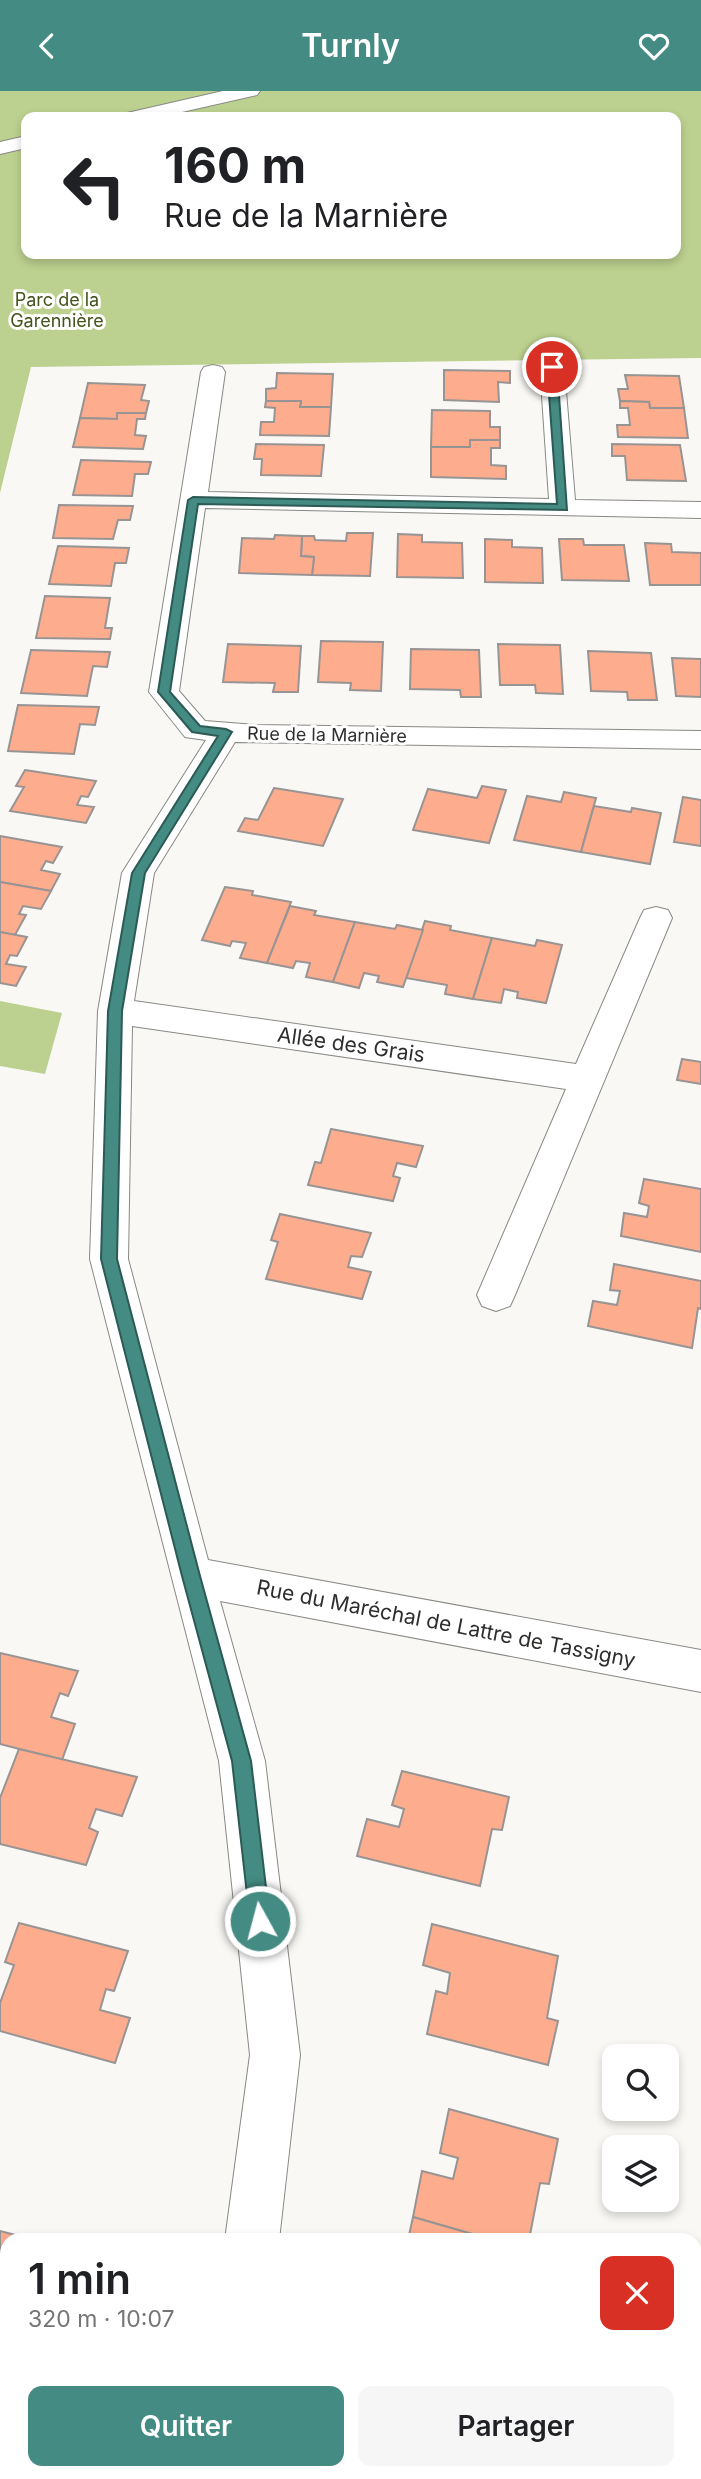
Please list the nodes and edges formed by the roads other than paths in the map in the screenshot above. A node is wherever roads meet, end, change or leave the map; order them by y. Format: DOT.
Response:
graph roads {
  1 [pos="250,91"];
  2 [pos="156,112"];
  3 [pos="21,143"];
  4 [pos="0,148"];
  5 [pos="552,367"];
  6 [pos="213,372"];
  7 [pos="193,500"];
  8 [pos="563,508"];
  9 [pos="701,510"];
  10 [pos="226,732"];
  11 [pos="701,740"];
  12 [pos="656,918"];
  13 [pos="115,1011"];
  14 [pos="588,1079"];
  15 [pos="496,1295"];
  16 [pos="191,1576"];
  17 [pos="701,1671"];
  18 [pos="253,2233"];
  1 -- 2 [label="street"];
  3 -- 4 [label="street"];
  5 -- 8 [label="street"];
  6 -- 7 [label="street, Rue de la Marnière"];
  7 -- 8 [label="street"];
  7 -- 10 [label="street, Rue de la Marnière"];
  8 -- 9 [label="street"];
  10 -- 11 [label="street, Rue de la Marnière"];
  10 -- 13 [label="street"];
  12 -- 14 [label="street"];
  13 -- 14 [label="street, Allée des Grais"];
  13 -- 16 [label="street"];
  14 -- 15 [label="street"];
  16 -- 17 [label="street, Rue du Maréchal de Lattre de Tassigny"];
  16 -- 18 [label="street"];
}
